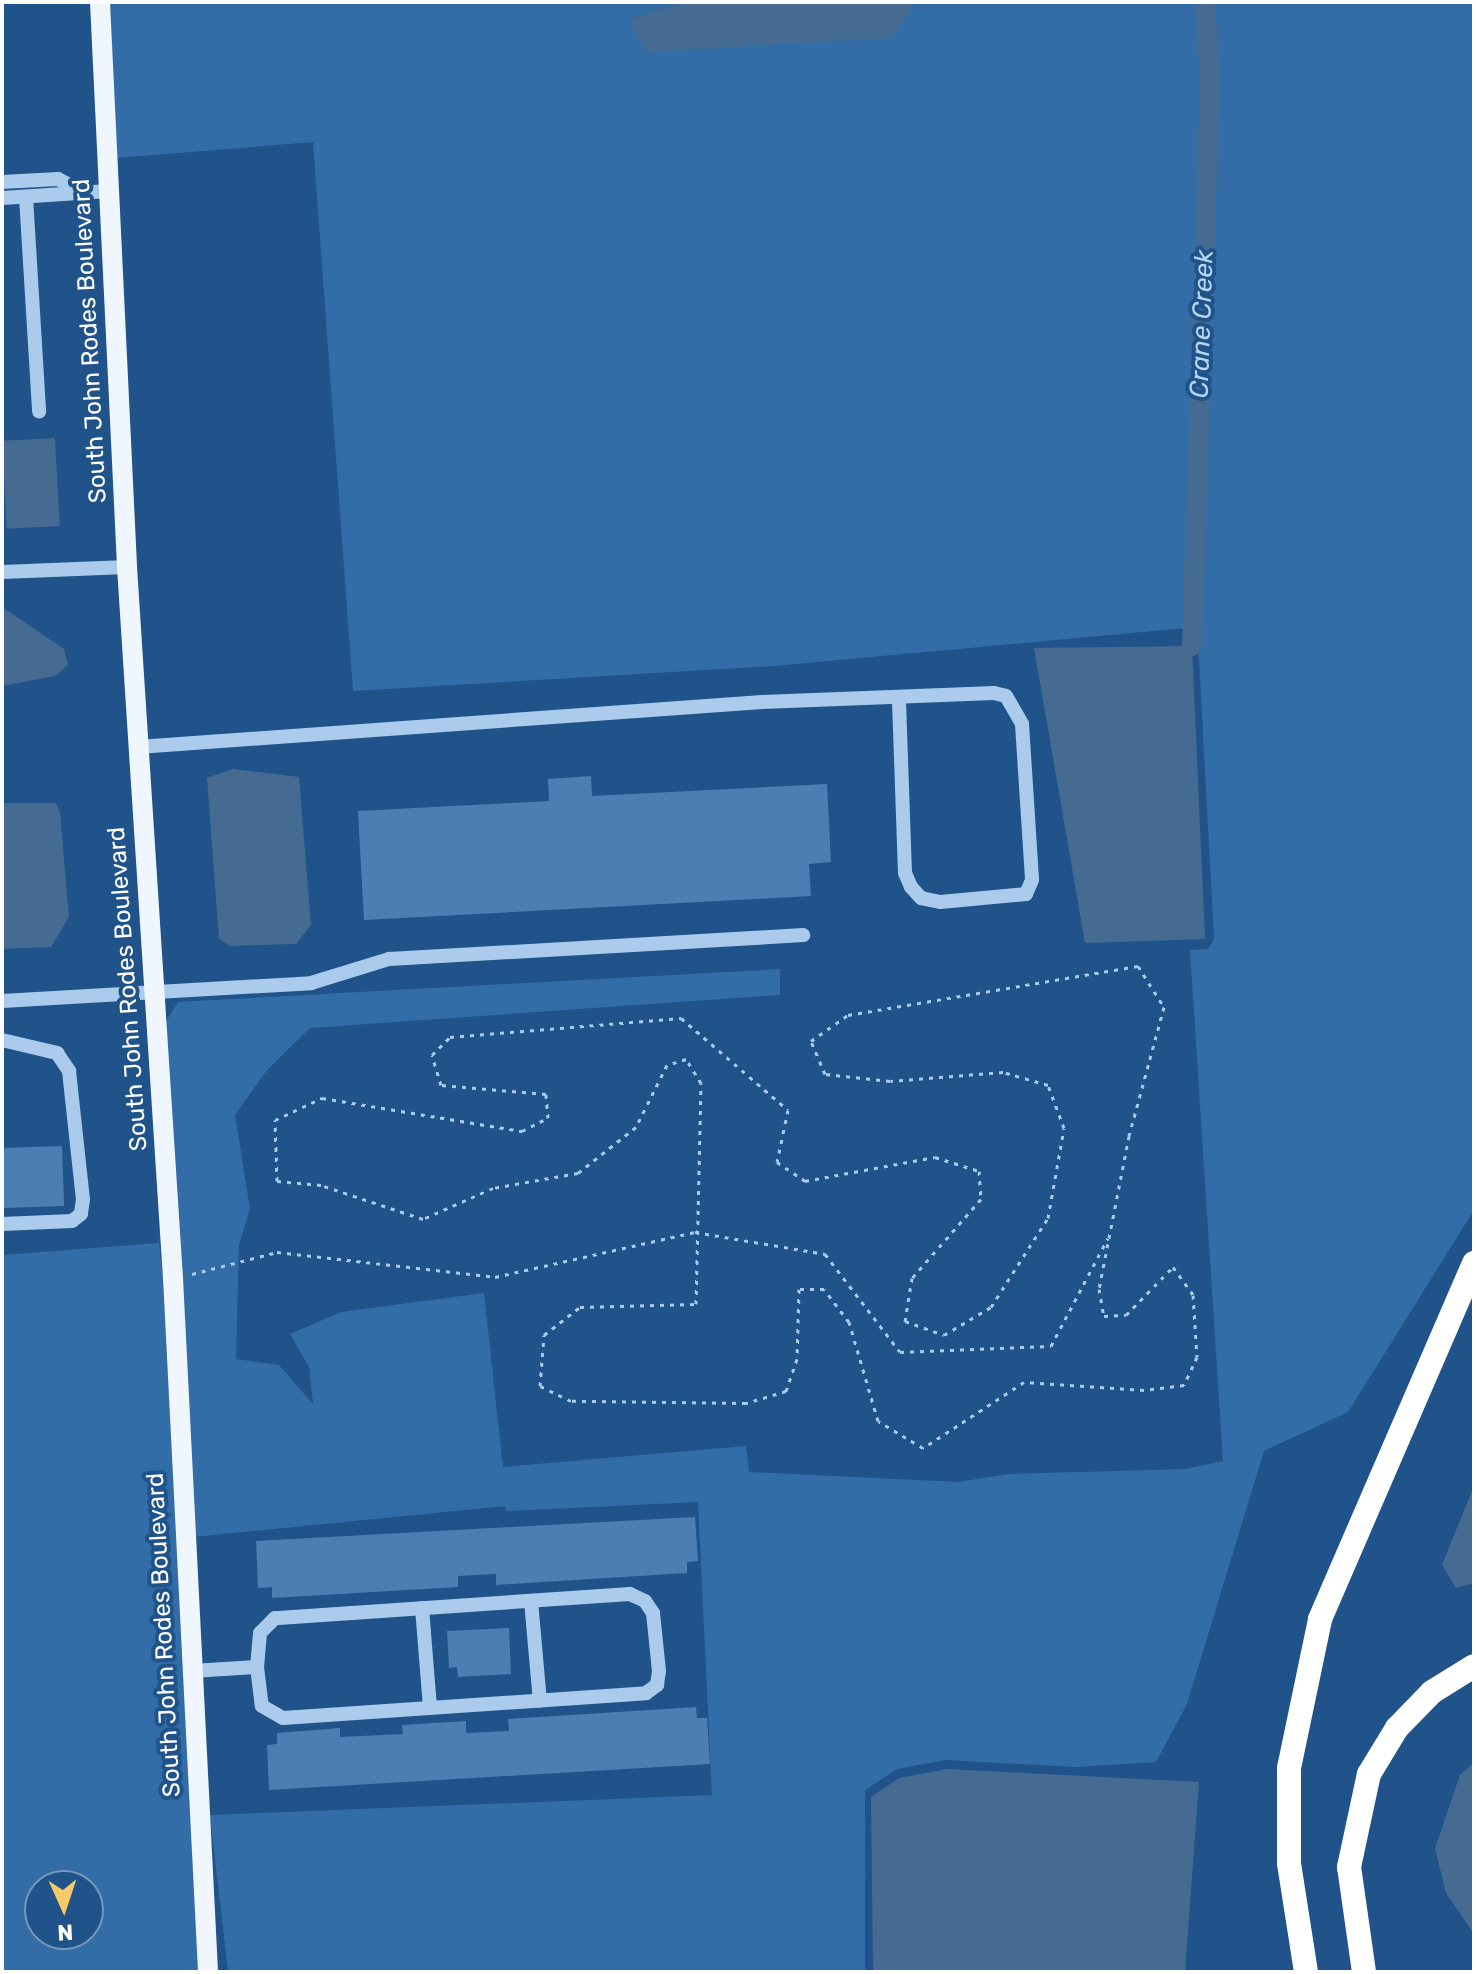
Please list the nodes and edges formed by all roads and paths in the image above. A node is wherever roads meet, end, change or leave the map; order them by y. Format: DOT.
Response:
graph roads {
  1 [pos="100,2"];
  2 [pos="2,182"];
  3 [pos="109,191"];
  4 [pos="85,193"];
  5 [pos="26,197"];
  6 [pos="2,198"];
  7 [pos="39,412"];
  8 [pos="127,567"];
  9 [pos="2,572"];
  10 [pos="899,697"];
  11 [pos="138,747"];
  12 [pos="803,935"];
  13 [pos="154,994"];
  14 [pos="2,1001"];
  15 [pos="2,1040"];
  16 [pos="2,1224"];
  17 [pos="695,1232"];
  18 [pos="1110,1234"];
  19 [pos="1474,1263"];
  20 [pos="173,1278"];
  21 [pos="531,1601"];
  22 [pos="422,1608"];
  23 [pos="1474,1666"];
  24 [pos="257,1667"];
  25 [pos="192,1671"];
  26 [pos="540,1701"];
  27 [pos="430,1708"];
  28 [pos="208,1972"];
  29 [pos="1306,1972"];
  30 [pos="1364,1972"];
  1 -- 3 [label="main road, South John Rodes Boulevard"];
  2 -- 4 [label="street"];
  3 -- 4 [label="street"];
  3 -- 8 [label="main road, South John Rodes Boulevard"];
  4 -- 5 [label="street"];
  5 -- 6 [label="street"];
  5 -- 7 [label="street"];
  8 -- 9 [label="street"];
  8 -- 11 [label="main road, South John Rodes Boulevard"];
  10 -- 10 [label="street"];
  10 -- 11 [label="street"];
  11 -- 13 [label="main road, South John Rodes Boulevard"];
  12 -- 13 [label="street"];
  13 -- 14 [label="street"];
  13 -- 20 [label="main road, South John Rodes Boulevard"];
  15 -- 16 [label="street"];
  17 -- 18 [label="path"];
  17 -- 18 [label="path"];
  17 -- 18 [label="path"];
  17 -- 20 [label="path"];
  19 -- 29 [label="highway"];
  20 -- 25 [label="main road, South John Rodes Boulevard"];
  21 -- 22 [label="street"];
  21 -- 26 [label="street"];
  21 -- 26 [label="street"];
  22 -- 24 [label="street"];
  22 -- 27 [label="street"];
  23 -- 30 [label="highway"];
  24 -- 25 [label="street"];
  24 -- 27 [label="street"];
  25 -- 28 [label="main road, South John Rodes Boulevard"];
  26 -- 27 [label="street"];
}
